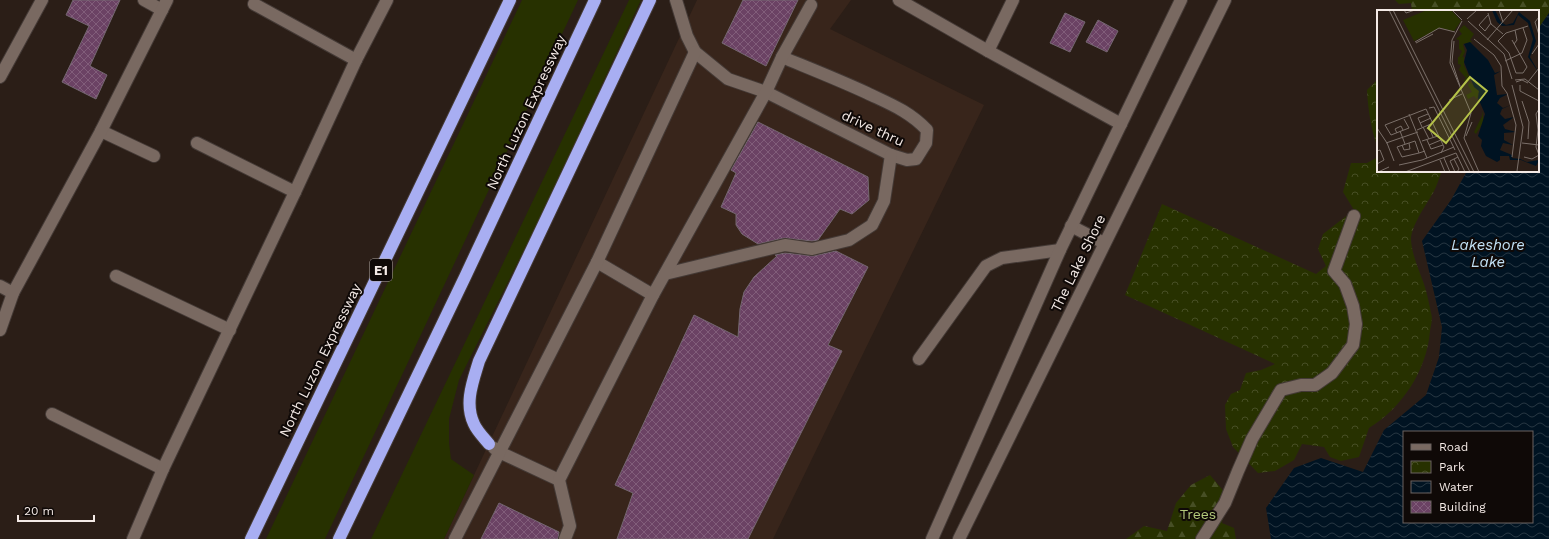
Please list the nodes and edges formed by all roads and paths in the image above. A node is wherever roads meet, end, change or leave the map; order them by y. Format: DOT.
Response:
graph roads {
  1 [pos="42,0"];
  2 [pos="144,0"];
  3 [pos="387,0"];
  4 [pos="510,0"];
  5 [pos="595,0"];
  6 [pos="650,0"];
  7 [pos="676,0"];
  8 [pos="899,0"];
  9 [pos="1013,0"];
  10 [pos="1181,0"];
  11 [pos="1225,0"];
  12 [pos="254,4"];
  13 [pos="165,5"];
  14 [pos="811,5"];
  15 [pos="988,51"];
  16 [pos="695,52"];
  17 [pos="782,57"];
  18 [pos="356,60"];
  19 [pos="0,77"];
  20 [pos="766,92"];
  21 [pos="1121,124"];
  22 [pos="101,132"];
  23 [pos="197,143"];
  24 [pos="891,155"];
  25 [pos="154,156"];
  26 [pos="295,192"];
  27 [pos="1354,216"];
  28 [pos="1071,226"];
  29 [pos="1104,243"];
  30 [pos="1060,250"];
  31 [pos="597,262"];
  32 [pos="665,274"];
  33 [pos="116,276"];
  34 [pos="0,286"];
  35 [pos="13,293"];
  36 [pos="653,295"];
  37 [pos="0,330"];
  38 [pos="230,330"];
  39 [pos="919,359"];
  40 [pos="52,414"];
  41 [pos="489,444"];
  42 [pos="499,452"];
  43 [pos="163,468"];
  44 [pos="559,480"];
  45 [pos="133,539"];
  46 [pos="251,539"];
  47 [pos="339,539"];
  48 [pos="455,539"];
  49 [pos="565,539"];
  50 [pos="932,539"];
  51 [pos="959,539"];
  52 [pos="1202,539"];
  1 -- 19 [label="street"];
  2 -- 13 [label="street"];
  3 -- 18 [label="street"];
  4 -- 46 [label="highway, North Luzon Expressway / E1"];
  5 -- 47 [label="highway, North Luzon Expressway"];
  6 -- 41 [label="highway"];
  7 -- 16 [label="street"];
  8 -- 15 [label="street"];
  9 -- 15 [label="street"];
  10 -- 21 [label="street, The Lake Shore"];
  11 -- 29 [label="street, The Lake Shore"];
  12 -- 18 [label="street"];
  13 -- 22 [label="street"];
  14 -- 17 [label="street"];
  15 -- 21 [label="street"];
  16 -- 20 [label="street, drive thru"];
  16 -- 31 [label="street"];
  17 -- 20 [label="street"];
  17 -- 24 [label="street, drive thru"];
  18 -- 26 [label="street"];
  20 -- 24 [label="street, drive thru"];
  20 -- 32 [label="street"];
  21 -- 28 [label="street, The Lake Shore"];
  22 -- 25 [label="street"];
  22 -- 35 [label="street"];
  23 -- 26 [label="street"];
  24 -- 32 [label="street"];
  26 -- 38 [label="street"];
  27 -- 52 [label="street"];
  28 -- 29 [label="street"];
  28 -- 30 [label="street, The Lake Shore"];
  29 -- 51 [label="street, The Lake Shore"];
  30 -- 39 [label="street"];
  30 -- 50 [label="street, The Lake Shore"];
  31 -- 36 [label="street"];
  31 -- 42 [label="street"];
  32 -- 36 [label="street"];
  33 -- 38 [label="street"];
  34 -- 35 [label="street"];
  35 -- 37 [label="street"];
  36 -- 44 [label="street"];
  38 -- 43 [label="street"];
  40 -- 43 [label="street"];
  41 -- 42 [label="street"];
  42 -- 44 [label="street"];
  42 -- 48 [label="street"];
  43 -- 45 [label="street"];
  44 -- 49 [label="street"];
}
